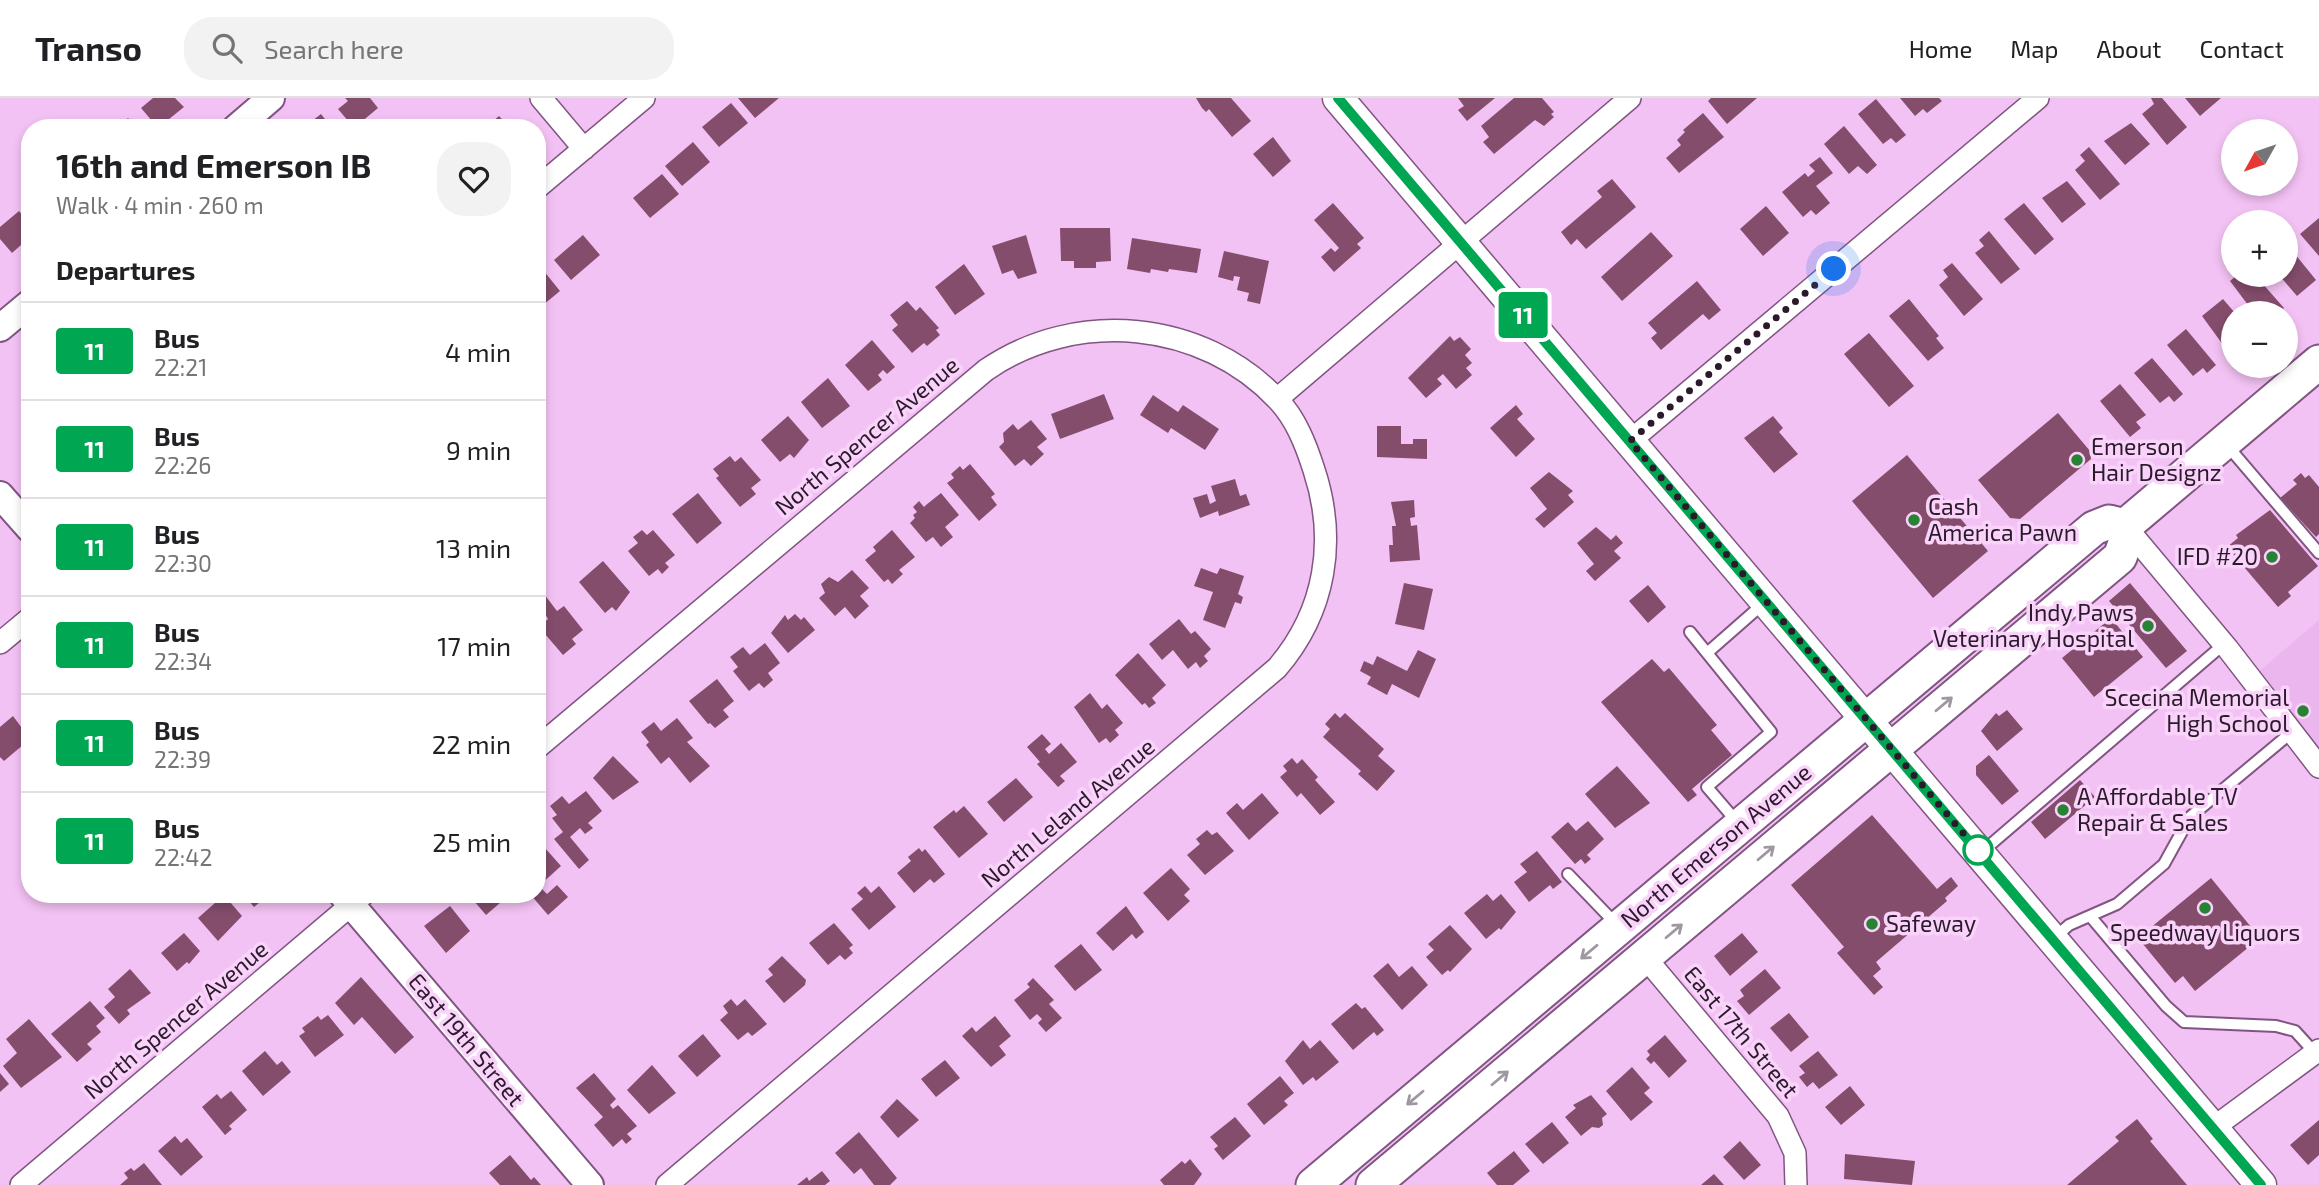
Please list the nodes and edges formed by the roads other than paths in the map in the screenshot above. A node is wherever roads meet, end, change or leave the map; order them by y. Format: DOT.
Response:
graph roads {
  1 [pos="271,98"];
  2 [pos="541,98"];
  3 [pos="644,98"];
  4 [pos="1338,98"];
  5 [pos="1630,98"];
  6 [pos="2038,98"];
  7 [pos="246,119"];
  8 [pos="584,149"];
  9 [pos="546,181"];
  10 [pos="1461,242"];
  11 [pos="21,310"];
  12 [pos="0,328"];
  13 [pos="2319,362"];
  14 [pos="1277,399"];
  15 [pos="1630,441"];
  16 [pos="2224,442"];
  17 [pos="0,495"];
  18 [pos="21,518"];
  19 [pos="2125,526"];
  20 [pos="2319,553"];
  21 [pos="1766,601"];
  22 [pos="21,626"];
  23 [pos="1689,632"];
  24 [pos="0,643"];
  25 [pos="2224,644"];
  26 [pos="1707,653"];
  27 [pos="1867,719"];
  28 [pos="2292,732"];
  29 [pos="546,740"];
  30 [pos="1891,748"];
  31 [pos="2319,767"];
  32 [pos="1740,826"];
  33 [pos="1980,853"];
  34 [pos="1568,874"];
  35 [pos="346,903"];
  36 [pos="356,903"];
  37 [pos="2090,915"];
  38 [pos="1619,927"];
  39 [pos="2053,939"];
  40 [pos="1644,956"];
  41 [pos="2317,1052"];
  42 [pos="2213,1128"];
  43 [pos="2259,1184"];
  44 [pos="21,1185"];
  45 [pos="590,1185"];
  46 [pos="667,1185"];
  47 [pos="1313,1185"];
  48 [pos="1373,1185"];
  49 [pos="1796,1185"];
  1 -- 7 [label="street"];
  2 -- 8 [label="street"];
  3 -- 8 [label="street"];
  4 -- 10 [label="main road"];
  5 -- 10 [label="street"];
  6 -- 15 [label="street"];
  8 -- 9 [label="street"];
  10 -- 14 [label="street"];
  10 -- 15 [label="main road"];
  11 -- 12 [label="street"];
  13 -- 16 [label="main road"];
  14 -- 29 [label="street, North Spencer Avenue"];
  14 -- 46 [label="street, North Leland Avenue"];
  15 -- 21 [label="main road"];
  16 -- 19 [label="main road"];
  16 -- 20 [label="lane"];
  17 -- 18 [label="street"];
  19 -- 25 [label="street"];
  19 -- 27 [label="main road, North Emerson Avenue"];
  30 -- 19 [label="main road, North Emerson Avenue, one-way"];
  21 -- 26 [label="lane"];
  21 -- 27 [label="main road"];
  22 -- 24 [label="street"];
  23 -- 26 [label="lane"];
  25 -- 28 [label="street"];
  25 -- 33 [label="lane"];
  26 -- 32 [label="lane"];
  27 -- 30 [label="main road"];
  27 -- 32 [label="main road, North Emerson Avenue"];
  28 -- 31 [label="street"];
  28 -- 37 [label="lane"];
  30 -- 33 [label="main road"];
  40 -- 30 [label="main road, North Emerson Avenue, one-way"];
  32 -- 38 [label="main road, North Emerson Avenue"];
  33 -- 39 [label="main road"];
  34 -- 38 [label="lane"];
  35 -- 44 [label="street, North Spencer Avenue"];
  36 -- 45 [label="street, East 19th Street"];
  37 -- 39 [label="lane"];
  37 -- 41 [label="lane"];
  38 -- 47 [label="main road, North Emerson Avenue, one-way"];
  39 -- 42 [label="main road"];
  48 -- 40 [label="main road, North Emerson Avenue, one-way"];
  40 -- 49 [label="street, East 17th Street"];
  41 -- 42 [label="street"];
  42 -- 43 [label="main road"];
}
